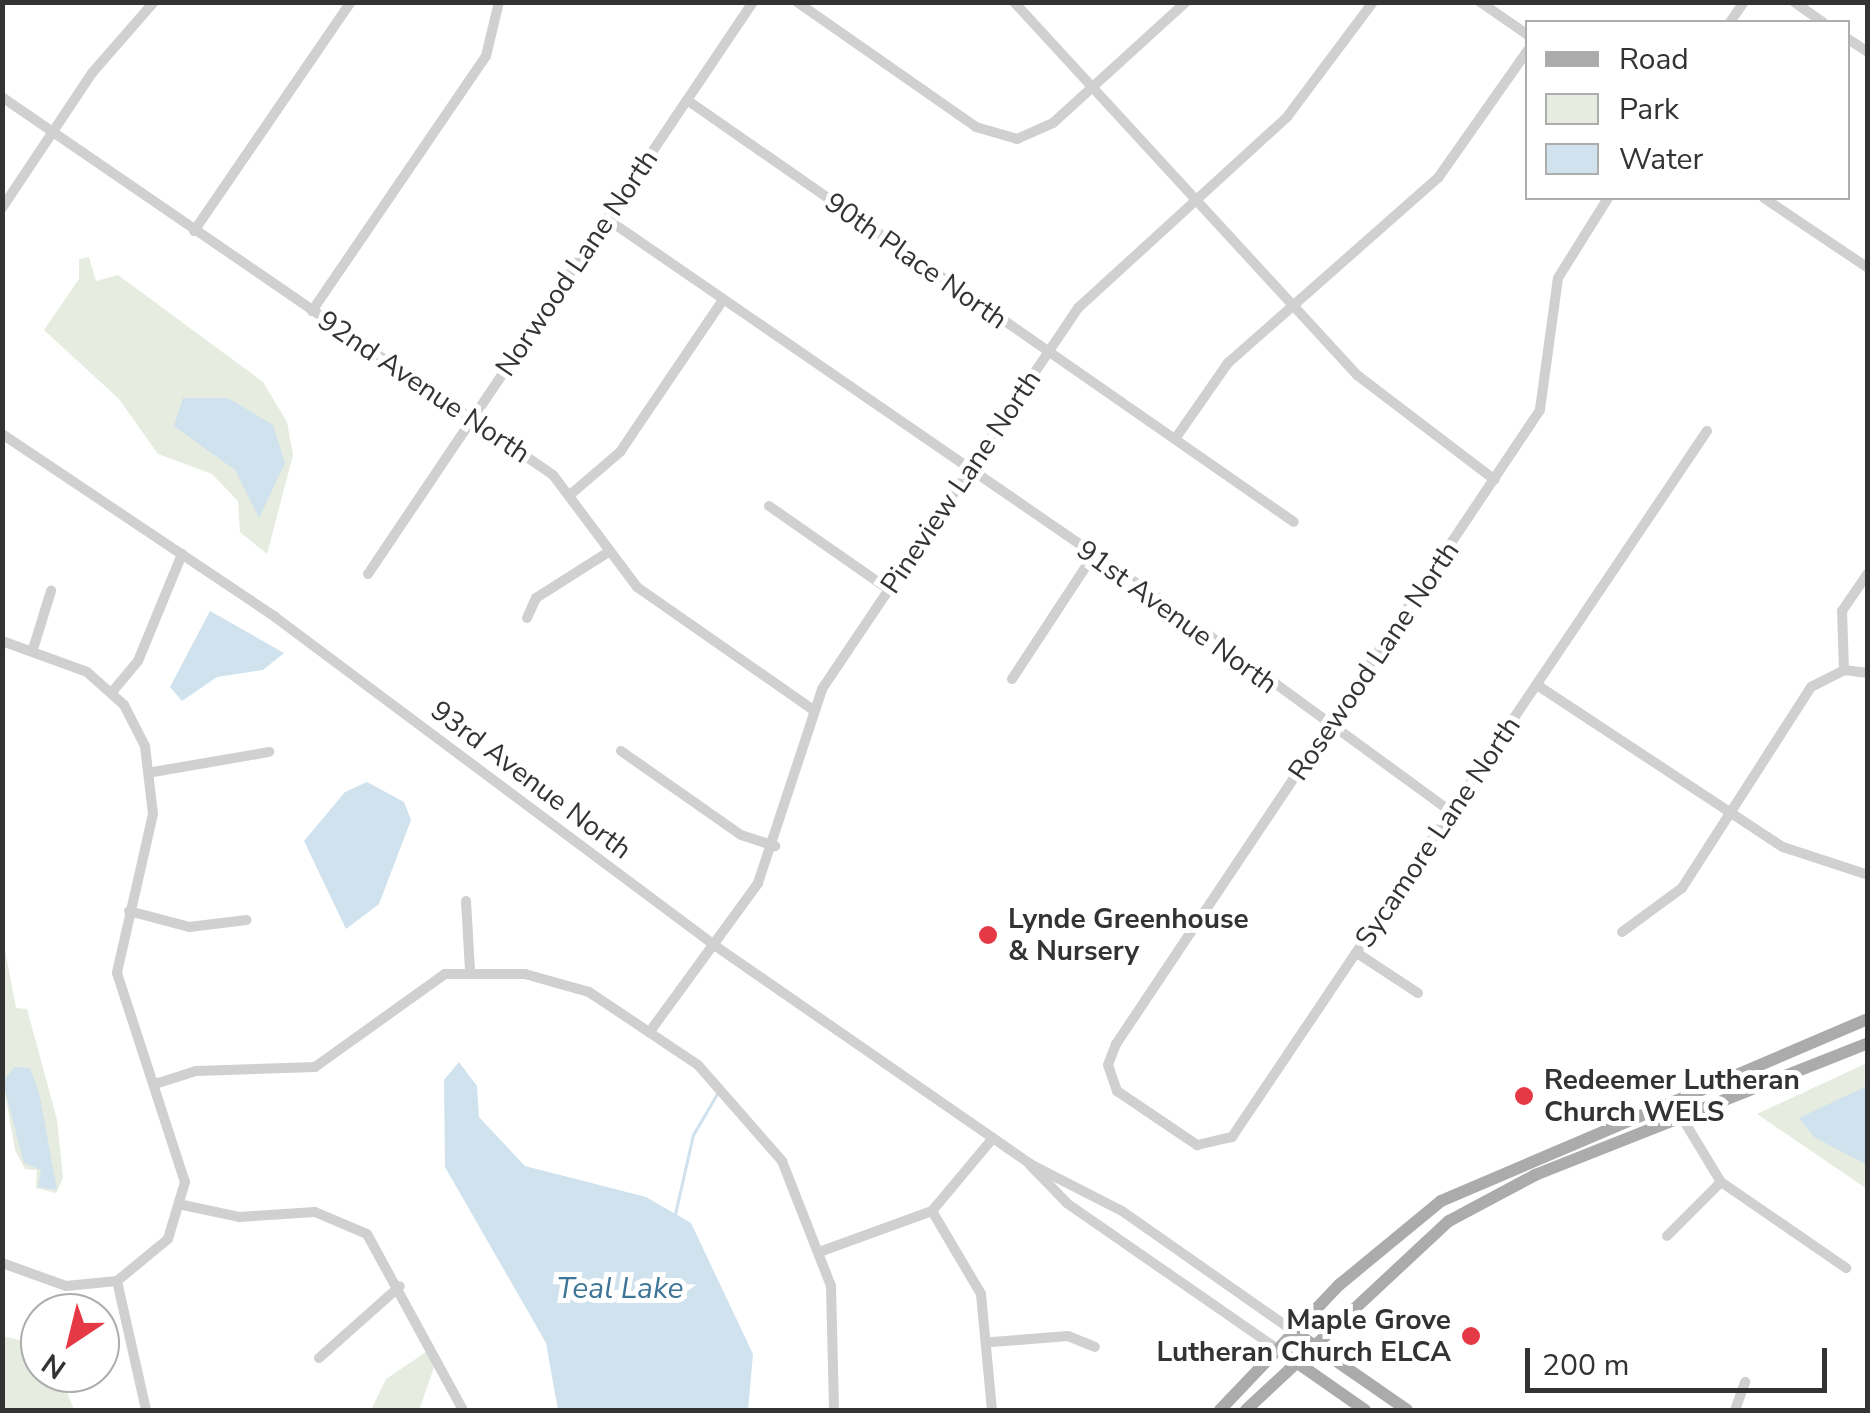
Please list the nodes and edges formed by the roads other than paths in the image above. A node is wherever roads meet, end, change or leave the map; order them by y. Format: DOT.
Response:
graph roads {
  1 [pos="154,2"];
  2 [pos="350,2"];
  3 [pos="499,2"];
  4 [pos="753,2"];
  5 [pos="797,2"];
  6 [pos="1014,2"];
  7 [pos="1186,2"];
  8 [pos="1373,2"];
  9 [pos="1480,2"];
  10 [pos="1794,2"];
  11 [pos="1821,20"];
  12 [pos="1525,33"];
  13 [pos="1525,54"];
  14 [pos="1093,88"];
  15 [pos="2,97"];
  16 [pos="687,100"];
  17 [pos="52,132"];
  18 [pos="1193,198"];
  19 [pos="1607,200"];
  20 [pos="1767,200"];
  21 [pos="2,208"];
  22 [pos="607,219"];
  23 [pos="194,231"];
  24 [pos="1868,268"];
  25 [pos="723,300"];
  26 [pos="1294,306"];
  27 [pos="312,311"];
  28 [pos="1048,353"];
  29 [pos="470,419"];
  30 [pos="1706,431"];
  31 [pos="2,434"];
  32 [pos="1174,440"];
  33 [pos="968,472"];
  34 [pos="1495,480"];
  35 [pos="571,494"];
  36 [pos="769,506"];
  37 [pos="1294,522"];
  38 [pos="607,552"];
  39 [pos="182,554"];
  40 [pos="1094,554"];
  41 [pos="368,574"];
  42 [pos="1868,574"];
  43 [pos="888,589"];
  44 [pos="51,590"];
  45 [pos="527,618"];
  46 [pos="2,641"];
  47 [pos="34,646"];
  48 [pos="1844,670"];
  49 [pos="1868,673"];
  50 [pos="1012,679"];
  51 [pos="1537,685"];
  52 [pos="112,692"];
  53 [pos="812,709"];
  54 [pos="1329,728"];
  55 [pos="621,750"];
  56 [pos="269,752"];
  57 [pos="153,772"];
  58 [pos="1450,812"];
  59 [pos="1731,814"];
  60 [pos="775,846"];
  61 [pos="1868,875"];
  62 [pos="466,902"];
  63 [pos="129,911"];
  64 [pos="247,920"];
  65 [pos="1622,932"];
  66 [pos="717,947"];
  67 [pos="1357,953"];
  68 [pos="470,970"];
  69 [pos="1418,994"];
  70 [pos="1868,1019"];
  71 [pos="651,1030"];
  72 [pos="1868,1043"];
  73 [pos="154,1084"];
  74 [pos="1132,1102"];
  75 [pos="1684,1121"];
  76 [pos="993,1138"];
  77 [pos="1030,1164"];
  78 [pos="1721,1182"];
  79 [pos="183,1205"];
  80 [pos="932,1211"];
  81 [pos="1667,1236"];
  82 [pos="822,1251"];
  83 [pos="2,1263"];
  84 [pos="1846,1268"];
  85 [pos="116,1281"];
  86 [pos="400,1286"];
  87 [pos="1296,1333"];
  88 [pos="992,1342"];
  89 [pos="1095,1346"];
  90 [pos="1312,1346"];
  91 [pos="1279,1350"];
  92 [pos="320,1358"];
  93 [pos="1295,1362"];
  94 [pos="1745,1382"];
  95 [pos="146,1410"];
  96 [pos="463,1410"];
  97 [pos="834,1410"];
  98 [pos="992,1410"];
  99 [pos="1220,1410"];
  100 [pos="1246,1410"];
  101 [pos="1365,1410"];
  102 [pos="1407,1410"];
  103 [pos="1736,1410"];
  1 -- 17 [label="street"];
  2 -- 23 [label="street"];
  3 -- 27 [label="street"];
  4 -- 16 [label="street, Norwood Lane North"];
  5 -- 14 [label="street"];
  6 -- 14 [label="street"];
  7 -- 14 [label="street"];
  8 -- 18 [label="street, Pineview Lane North"];
  9 -- 12 [label="street"];
  10 -- 11 [label="street"];
  13 -- 26 [label="street"];
  14 -- 18 [label="street"];
  15 -- 17 [label="street, 92nd Avenue North"];
  16 -- 22 [label="street, Norwood Lane North"];
  16 -- 28 [label="street, 90th Place North"];
  17 -- 21 [label="street"];
  17 -- 23 [label="street, 92nd Avenue North"];
  18 -- 26 [label="street"];
  18 -- 28 [label="street, Pineview Lane North"];
  19 -- 34 [label="street, Rosewood Lane North"];
  20 -- 24 [label="street"];
  22 -- 25 [label="street, 91st Avenue North"];
  22 -- 29 [label="street, Norwood Lane North"];
  23 -- 27 [label="street, 92nd Avenue North"];
  25 -- 33 [label="street, 91st Avenue North"];
  25 -- 35 [label="street"];
  26 -- 32 [label="street"];
  26 -- 34 [label="street"];
  27 -- 29 [label="street, 92nd Avenue North"];
  28 -- 32 [label="street, 90th Place North"];
  28 -- 33 [label="street, Pineview Lane North"];
  29 -- 35 [label="street, 92nd Avenue North"];
  29 -- 41 [label="street, Norwood Lane North"];
  30 -- 51 [label="street, Sycamore Lane North"];
  31 -- 39 [label="street, 93rd Avenue North"];
  32 -- 37 [label="street, 90th Place North"];
  33 -- 40 [label="street, 91st Avenue North"];
  33 -- 43 [label="street, Pineview Lane North"];
  34 -- 54 [label="street, Rosewood Lane North"];
  35 -- 38 [label="street, 92nd Avenue North"];
  36 -- 43 [label="street"];
  38 -- 45 [label="street"];
  38 -- 53 [label="street, 92nd Avenue North"];
  39 -- 52 [label="street"];
  39 -- 66 [label="street, 93rd Avenue North"];
  40 -- 50 [label="street"];
  40 -- 54 [label="street, 91st Avenue North"];
  42 -- 48 [label="street"];
  43 -- 53 [label="street, Pineview Lane North"];
  44 -- 47 [label="street"];
  46 -- 47 [label="street"];
  47 -- 52 [label="street"];
  48 -- 49 [label="street"];
  48 -- 59 [label="street"];
  51 -- 58 [label="street, Sycamore Lane North"];
  51 -- 59 [label="street"];
  52 -- 57 [label="street"];
  53 -- 60 [label="street, Pineview Lane North"];
  54 -- 58 [label="street, 91st Avenue North"];
  54 -- 74 [label="street, Rosewood Lane North"];
  55 -- 60 [label="street"];
  56 -- 57 [label="street"];
  57 -- 63 [label="street"];
  58 -- 67 [label="street, Sycamore Lane North"];
  59 -- 61 [label="street"];
  59 -- 65 [label="street"];
  60 -- 66 [label="street, Pineview Lane North"];
  62 -- 68 [label="street"];
  63 -- 64 [label="street"];
  63 -- 73 [label="street"];
  66 -- 71 [label="street, Pineview Lane North"];
  66 -- 76 [label="street, 93rd Avenue North"];
  67 -- 69 [label="street"];
  67 -- 74 [label="street, Sycamore Lane North"];
  68 -- 71 [label="street"];
  68 -- 73 [label="street"];
  70 -- 87 [label="main road"];
  71 -- 82 [label="street"];
  72 -- 75 [label="main road"];
  73 -- 79 [label="street"];
  75 -- 78 [label="street"];
  75 -- 90 [label="main road"];
  76 -- 77 [label="street, 93rd Avenue North"];
  76 -- 80 [label="street"];
  77 -- 87 [label="street, 93rd Avenue North"];
  77 -- 91 [label="street, 93rd Avenue North"];
  78 -- 81 [label="street"];
  78 -- 84 [label="street"];
  79 -- 85 [label="street"];
  79 -- 86 [label="street"];
  80 -- 82 [label="street"];
  80 -- 88 [label="street"];
  82 -- 97 [label="street"];
  83 -- 85 [label="street"];
  85 -- 95 [label="street"];
  86 -- 92 [label="street"];
  86 -- 96 [label="street"];
  87 -- 90 [label="main road, 93rd Avenue North"];
  87 -- 91 [label="main road"];
  88 -- 89 [label="street"];
  88 -- 98 [label="street"];
  90 -- 93 [label="main road"];
  90 -- 102 [label="main road, 93rd Avenue North"];
  91 -- 93 [label="main road, 93rd Avenue North"];
  91 -- 99 [label="main road"];
  93 -- 100 [label="main road"];
  93 -- 101 [label="main road, 93rd Avenue North"];
  94 -- 103 [label="street"];
}
